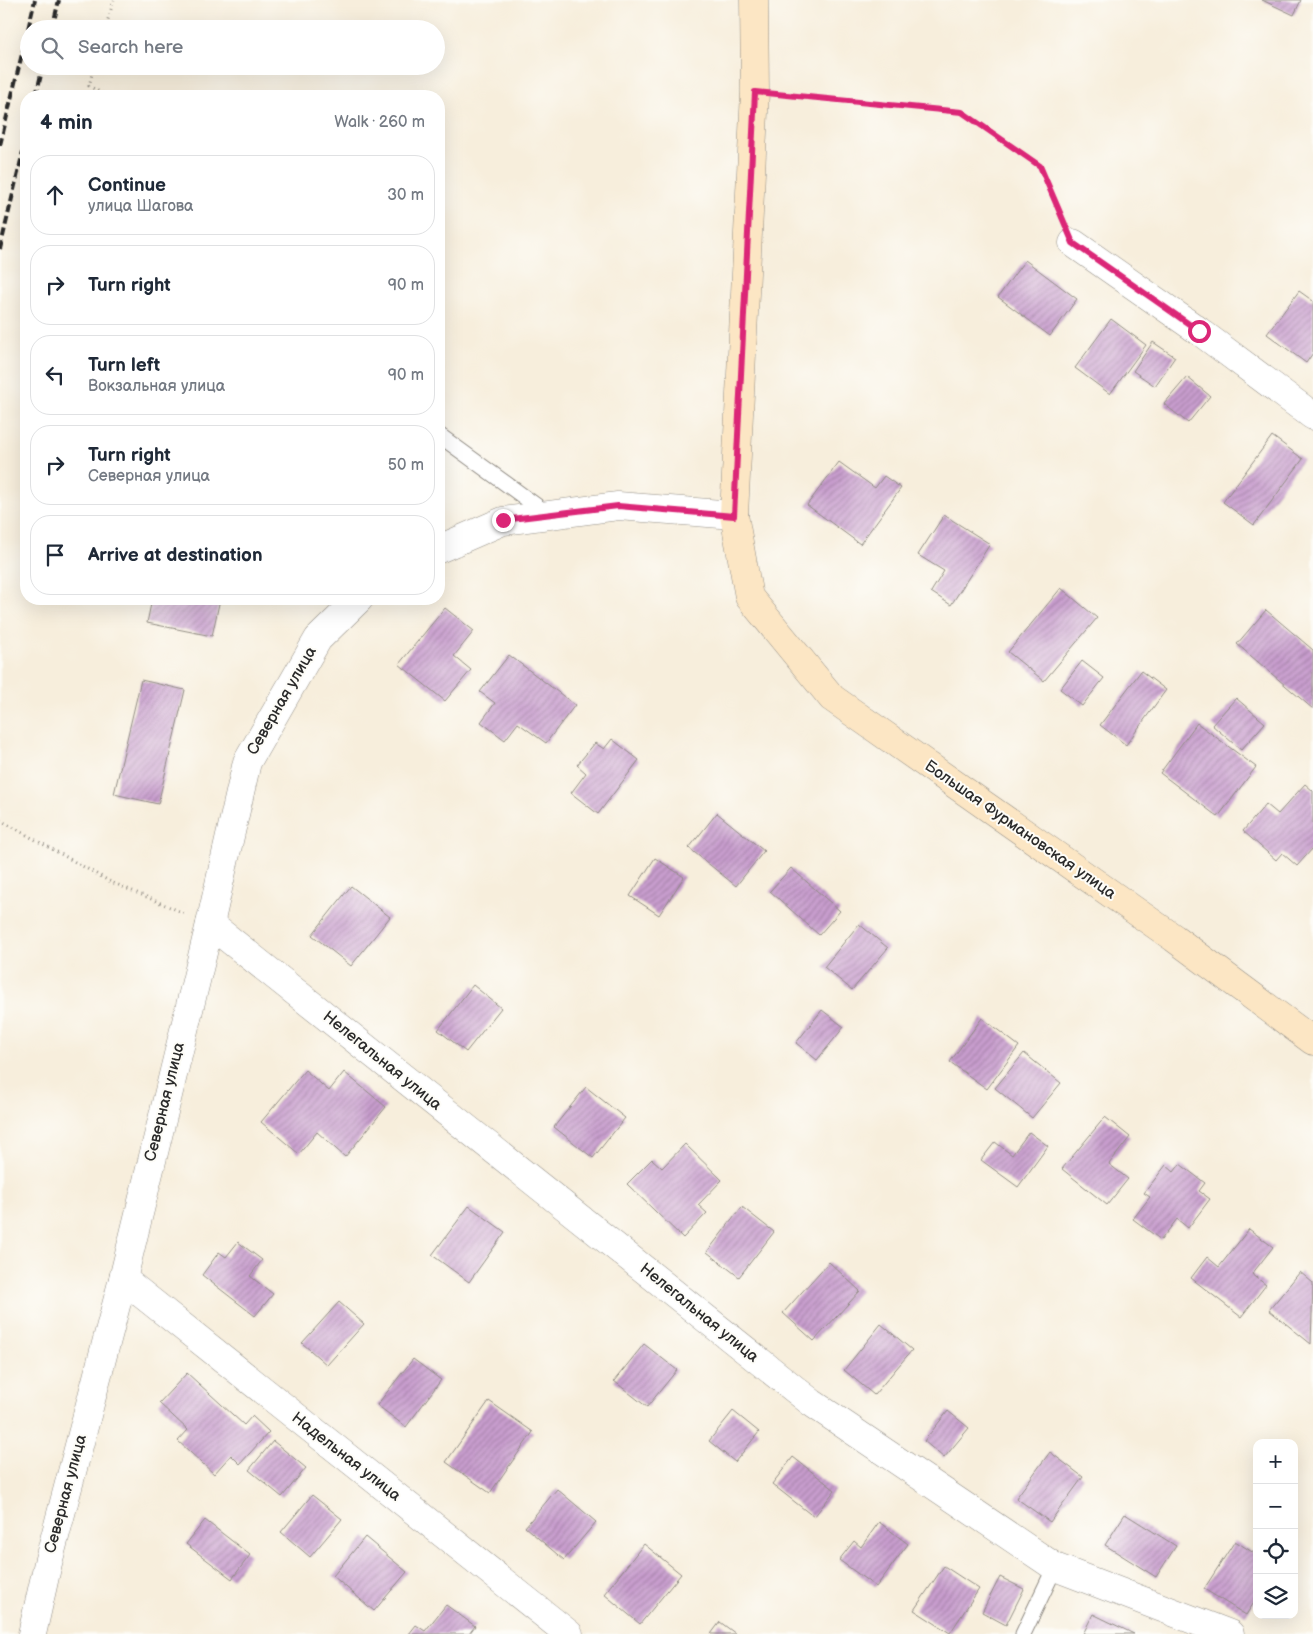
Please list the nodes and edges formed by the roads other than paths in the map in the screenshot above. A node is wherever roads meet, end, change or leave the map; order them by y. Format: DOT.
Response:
graph roads {
  1 [pos="754,0"];
  2 [pos="1073,243"];
  3 [pos="1313,416"];
  4 [pos="445,439"];
  5 [pos="550,515"];
  6 [pos="734,516"];
  7 [pos="445,546"];
  8 [pos="353,605"];
  9 [pos="210,924"];
  10 [pos="1313,1041"];
  11 [pos="123,1280"];
  12 [pos="1055,1567"];
  13 [pos="32,1634"];
  14 [pos="569,1634"];
  15 [pos="1023,1634"];
  16 [pos="1230,1634"];
  1 -- 6 [label="main road"];
  2 -- 3 [label="street"];
  4 -- 5 [label="lane"];
  5 -- 6 [label="street"];
  5 -- 7 [label="street"];
  6 -- 10 [label="main road, Большая Фурмановская улица"];
  8 -- 9 [label="street, Северная улица"];
  9 -- 11 [label="street, Северная улица"];
  9 -- 12 [label="street, Нелегальная улица"];
  11 -- 13 [label="street, Северная улица"];
  11 -- 14 [label="street, Надельная улица"];
  12 -- 15 [label="lane"];
  12 -- 16 [label="street, Нелегальная улица"];
}
